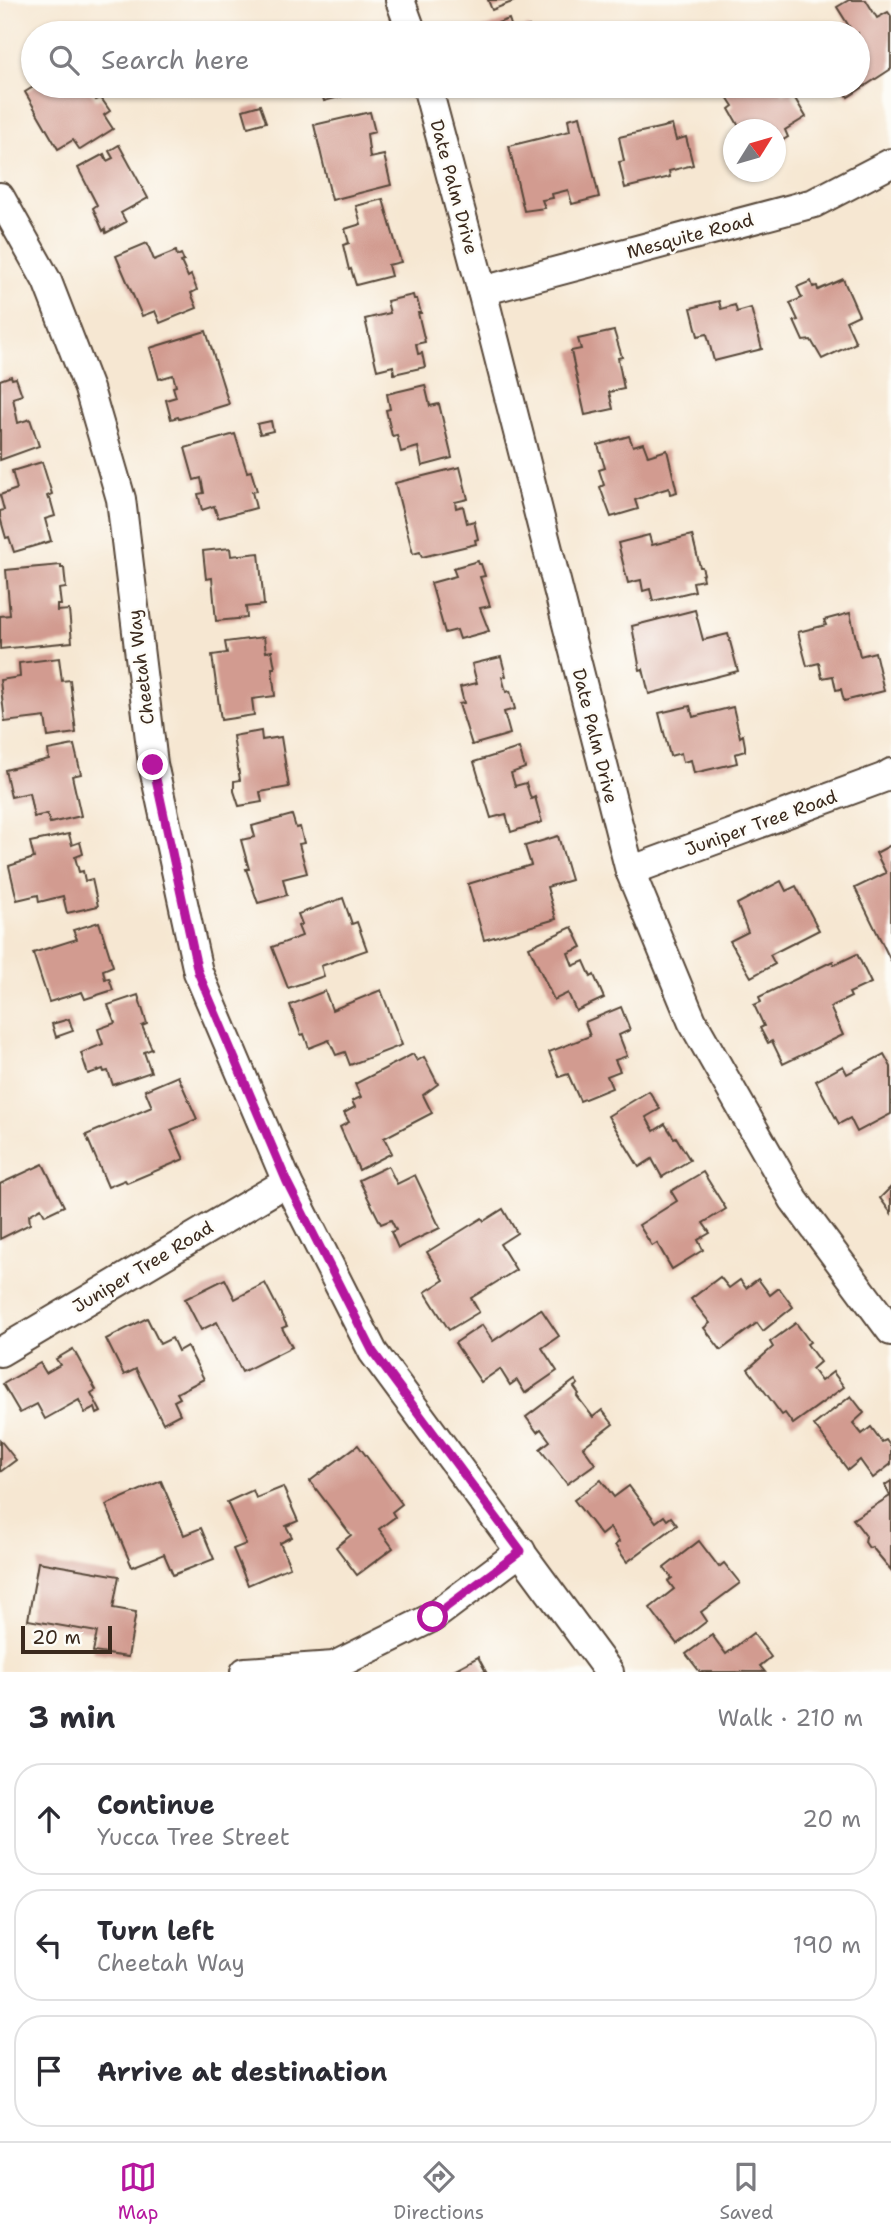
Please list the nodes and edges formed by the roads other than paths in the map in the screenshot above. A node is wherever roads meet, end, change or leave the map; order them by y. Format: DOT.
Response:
graph roads {
  1 [pos="400,0"];
  2 [pos="408,21"];
  3 [pos="430,98"];
  4 [pos="891,163"];
  5 [pos="0,197"];
  6 [pos="482,291"];
  7 [pos="891,773"];
  8 [pos="629,872"];
  9 [pos="287,1182"];
  10 [pos="891,1331"];
  11 [pos="0,1352"];
  12 [pos="521,1551"];
  13 [pos="245,1672"];
  14 [pos="609,1672"];
  1 -- 2 [label="street"];
  3 -- 6 [label="street, Date Palm Drive"];
  4 -- 6 [label="street, Mesquite Road"];
  5 -- 9 [label="street, Cheetah Way"];
  6 -- 8 [label="street, Date Palm Drive"];
  7 -- 8 [label="street, Juniper Tree Road"];
  8 -- 10 [label="street, Date Palm Drive"];
  9 -- 11 [label="street, Juniper Tree Road"];
  9 -- 12 [label="street, Cheetah Way"];
  12 -- 13 [label="street"];
  12 -- 14 [label="street, Cheetah Way"];
}
